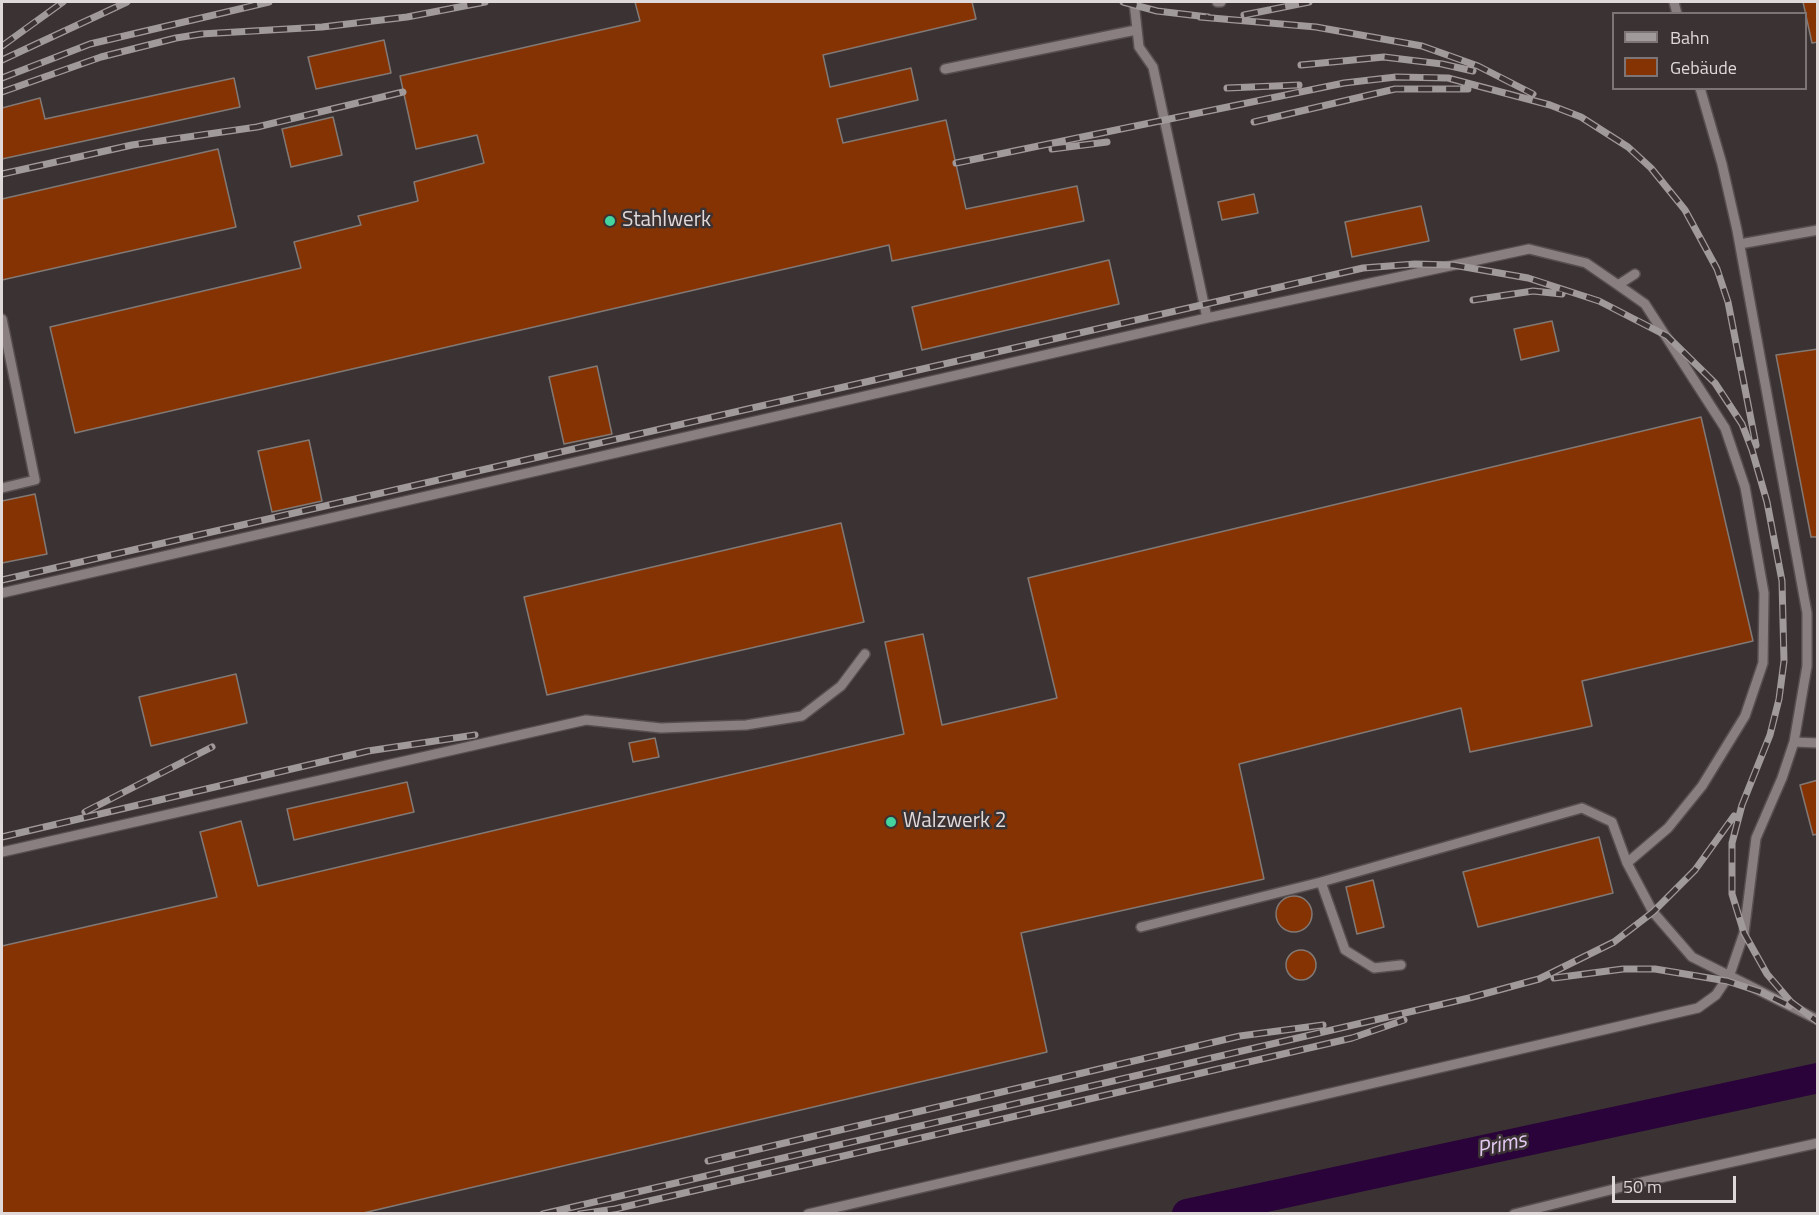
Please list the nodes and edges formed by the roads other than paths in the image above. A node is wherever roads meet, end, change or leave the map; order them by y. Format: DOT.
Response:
graph roads {
  1 [pos="1134,2"];
  2 [pos="1136,30"];
  3 [pos="945,69"];
  4 [pos="1701,90"];
  5 [pos="1818,230"];
  6 [pos="1740,244"];
  7 [pos="1635,274"];
  8 [pos="1618,285"];
  9 [pos="1207,318"];
  10 [pos="2,320"];
  11 [pos="2,488"];
  12 [pos="2,593"];
  13 [pos="865,654"];
  14 [pos="1794,742"];
  15 [pos="1818,743"];
  16 [pos="2,852"];
  17 [pos="1627,863"];
  18 [pos="1321,882"];
  19 [pos="1142,927"];
  20 [pos="1401,965"];
  21 [pos="1730,974"];
  22 [pos="1818,1020"];
  23 [pos="1818,1143"];
  24 [pos="808,1214"];
  25 [pos="1514,1214"];
  1 -- 2 [label="lane"];
  2 -- 3 [label="lane"];
  2 -- 9 [label="lane"];
  4 -- 6 [label="lane"];
  5 -- 6 [label="lane"];
  6 -- 14 [label="lane"];
  7 -- 8 [label="lane"];
  8 -- 9 [label="lane"];
  8 -- 17 [label="lane"];
  9 -- 12 [label="lane"];
  10 -- 11 [label="lane"];
  13 -- 16 [label="lane"];
  14 -- 15 [label="lane"];
  14 -- 21 [label="lane"];
  17 -- 18 [label="lane"];
  17 -- 21 [label="lane"];
  18 -- 19 [label="lane"];
  18 -- 20 [label="lane"];
  21 -- 22 [label="lane"];
  21 -- 24 [label="lane"];
  23 -- 25 [label="lane"];
}
